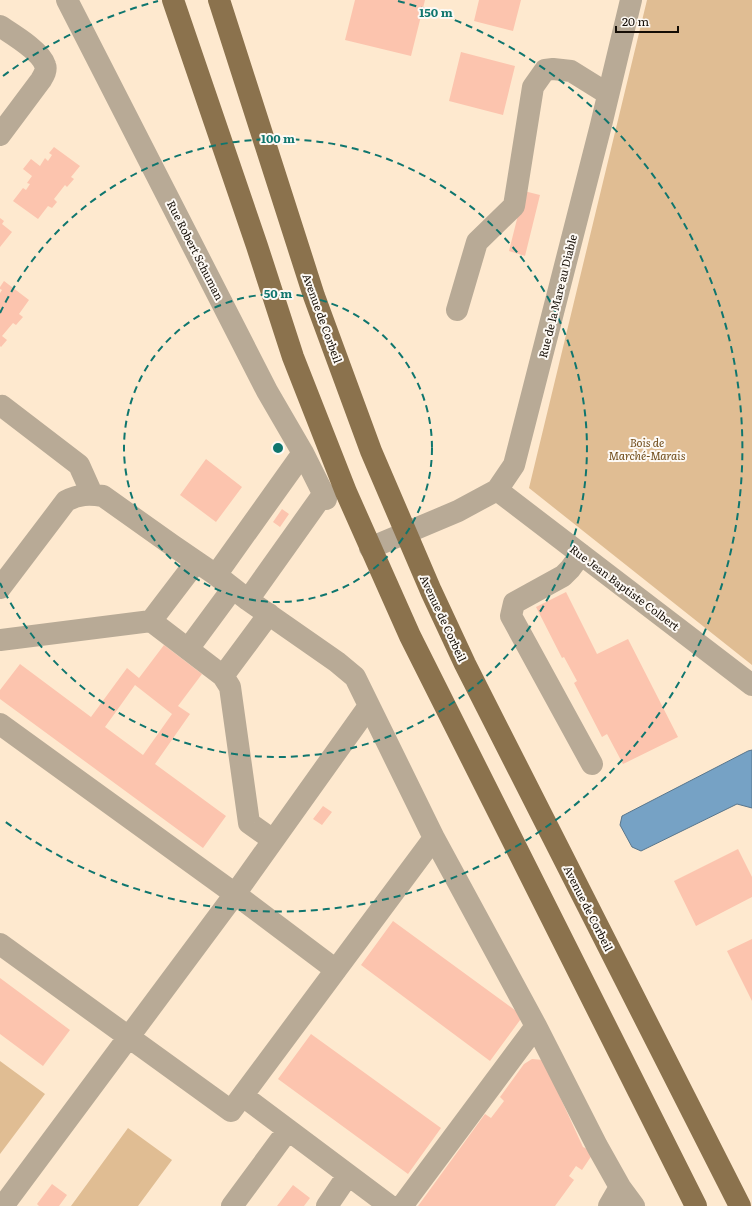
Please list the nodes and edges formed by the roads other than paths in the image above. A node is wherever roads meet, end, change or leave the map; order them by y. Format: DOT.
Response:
graph roads {
  1 [pos="67,0"];
  2 [pos="173,0"];
  3 [pos="219,0"];
  4 [pos="631,0"];
  5 [pos="0,26"];
  6 [pos="608,94"];
  7 [pos="0,135"];
  8 [pos="457,310"];
  9 [pos="0,407"];
  10 [pos="303,453"];
  11 [pos="497,490"];
  12 [pos="92,494"];
  13 [pos="406,533"];
  14 [pos="370,548"];
  15 [pos="581,554"];
  16 [pos="196,562"];
  17 [pos="0,588"];
  18 [pos="233,588"];
  19 [pos="268,614"];
  20 [pos="151,621"];
  21 [pos="0,640"];
  22 [pos="188,649"];
  23 [pos="223,676"];
  24 [pos="752,685"];
  25 [pos="369,706"];
  26 [pos="0,724"];
  27 [pos="592,764"];
  28 [pos="434,838"];
  29 [pos="273,840"];
  30 [pos="235,894"];
  31 [pos="0,944"];
  32 [pos="336,970"];
  33 [pos="536,1026"];
  34 [pos="128,1038"];
  35 [pos="243,1096"];
  36 [pos="288,1130"];
  37 [pos="348,1175"];
  38 [pos="620,1187"];
  39 [pos="3,1206"];
  40 [pos="232,1206"];
  41 [pos="327,1206"];
  42 [pos="390,1206"];
  43 [pos="402,1206"];
  44 [pos="609,1206"];
  45 [pos="634,1206"];
  46 [pos="696,1206"];
  47 [pos="740,1206"];
  1 -- 10 [label="street, Rue Robert Schuman"];
  2 -- 14 [label="main road"];
  3 -- 13 [label="main road, Avenue de Corbeil"];
  4 -- 6 [label="street, Rue de la Mare au Diable"];
  5 -- 7 [label="street"];
  6 -- 8 [label="street"];
  6 -- 11 [label="street, Rue de la Mare au Diable"];
  9 -- 12 [label="street"];
  10 -- 18 [label="street"];
  10 -- 18 [label="street, Rue Robert Schuman"];
  11 -- 13 [label="street, Rue de la Mare au Diable"];
  11 -- 15 [label="street, Rue Jean Baptiste Colbert"];
  12 -- 16 [label="street"];
  12 -- 17 [label="street"];
  13 -- 14 [label="street, Rue de la Mare au Diable"];
  13 -- 47 [label="main road, Avenue de Corbeil"];
  14 -- 46 [label="main road"];
  15 -- 24 [label="street, Rue Jean Baptiste Colbert"];
  15 -- 27 [label="street"];
  16 -- 18 [label="street"];
  16 -- 20 [label="street"];
  18 -- 19 [label="street"];
  18 -- 22 [label="street"];
  19 -- 23 [label="street"];
  19 -- 25 [label="street"];
  20 -- 21 [label="street"];
  20 -- 22 [label="street"];
  22 -- 23 [label="street"];
  23 -- 29 [label="street"];
  25 -- 28 [label="street"];
  25 -- 29 [label="street"];
  26 -- 30 [label="street"];
  28 -- 32 [label="street"];
  28 -- 33 [label="street"];
  29 -- 30 [label="street"];
  30 -- 32 [label="street"];
  30 -- 34 [label="street"];
  31 -- 34 [label="street"];
  32 -- 35 [label="street"];
  33 -- 38 [label="street"];
  33 -- 43 [label="street"];
  34 -- 35 [label="street"];
  34 -- 39 [label="street"];
  35 -- 36 [label="street"];
  36 -- 37 [label="street"];
  36 -- 40 [label="street"];
  37 -- 41 [label="street"];
  37 -- 42 [label="street"];
  38 -- 44 [label="street"];
  38 -- 45 [label="street"];
}
